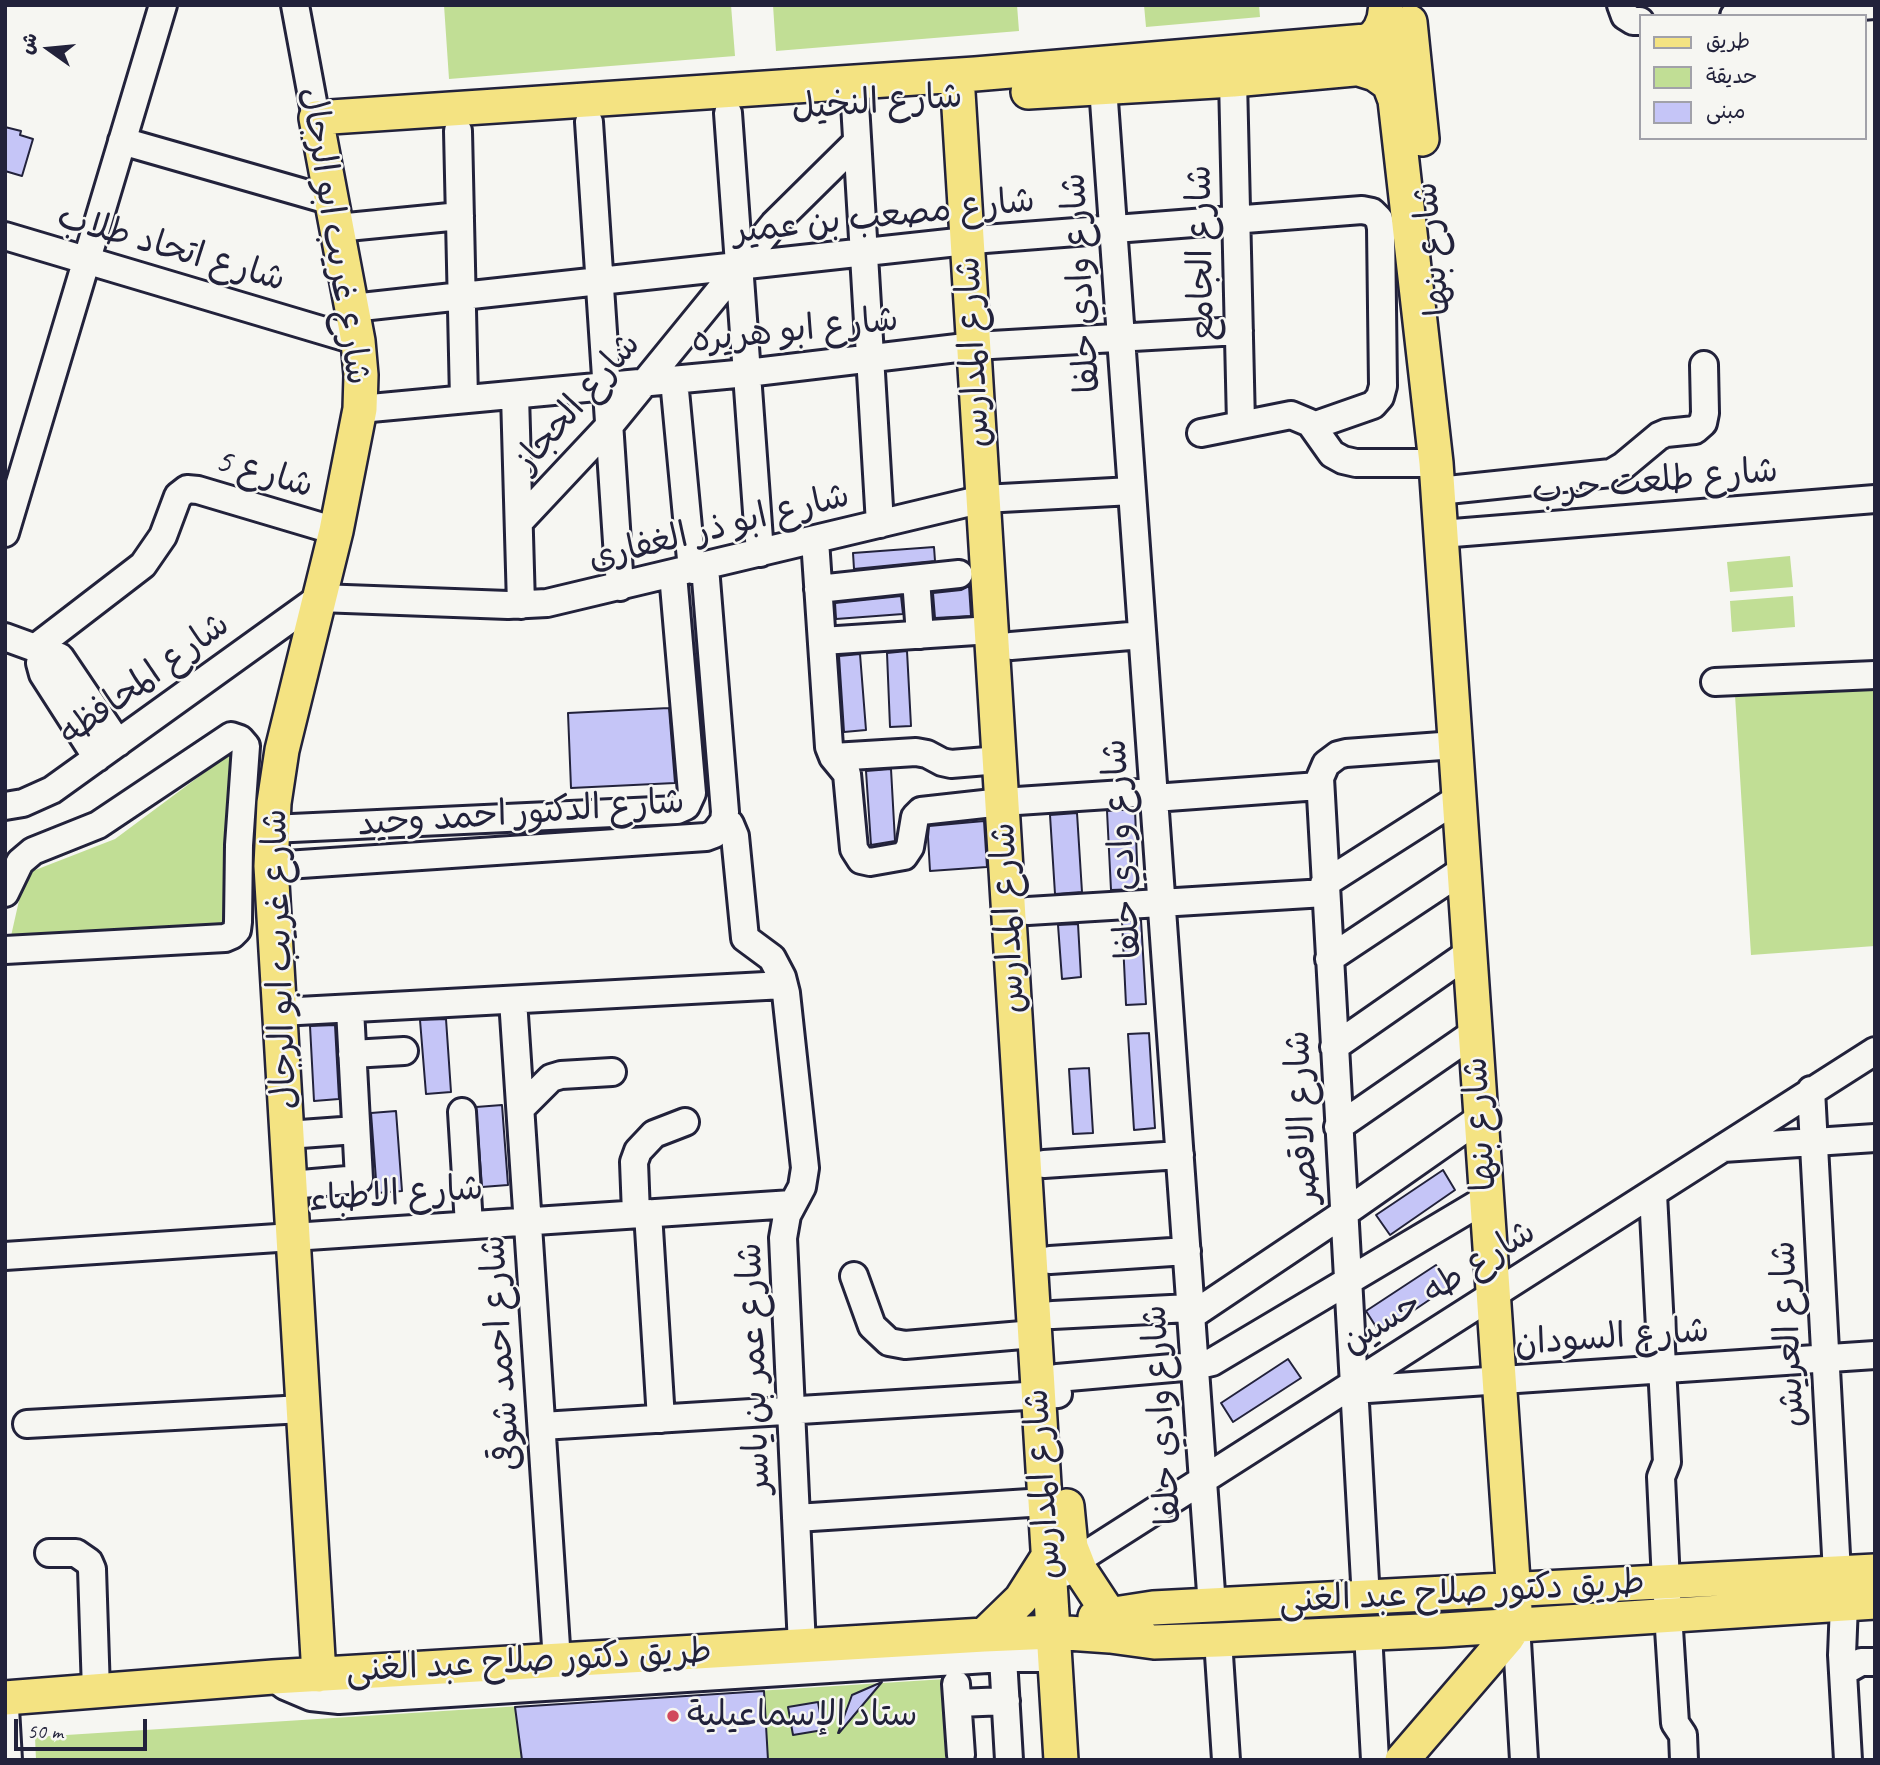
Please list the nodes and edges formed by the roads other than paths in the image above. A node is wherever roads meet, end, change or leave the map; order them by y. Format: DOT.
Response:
graph roads {
  1 [pos="163,5"];
  2 [pos="295,5"];
  3 [pos="1621,5"];
  4 [pos="1874,5"];
  5 [pos="1401,12"];
  6 [pos="1759,14"];
  7 [pos="1638,21"];
  8 [pos="1363,55"];
  9 [pos="1402,78"];
  10 [pos="1233,80"];
  11 [pos="967,86"];
  12 [pos="1103,87"];
  13 [pos="855,104"];
  14 [pos="728,113"];
  15 [pos="589,122"];
  16 [pos="318,129"];
  17 [pos="458,131"];
  18 [pos="122,141"];
  19 [pos="857,142"];
  20 [pos="335,214"];
  21 [pos="460,216"];
  22 [pos="1236,220"];
  23 [pos="1113,231"];
  24 [pos="5,236"];
  25 [pos="976,240"];
  26 [pos="864,251"];
  27 [pos="87,261"];
  28 [pos="739,267"];
  29 [pos="600,282"];
  30 [pos="462,296"];
  31 [pos="352,308"];
  32 [pos="1239,331"];
  33 [pos="1121,338"];
  34 [pos="358,341"];
  35 [pos="983,345"];
  36 [pos="870,358"];
  37 [pos="1704,365"];
  38 [pos="747,373"];
  39 [pos="674,380"];
  40 [pos="643,383"];
  41 [pos="607,386"];
  42 [pos="515,395"];
  43 [pos="464,399"];
  44 [pos="360,409"];
  45 [pos="1241,424"];
  46 [pos="610,425"];
  47 [pos="1313,426"];
  48 [pos="1201,433"];
  49 [pos="1437,481"];
  50 [pos="1132,491"];
  51 [pos="992,499"];
  52 [pos="1875,499"];
  53 [pos="519,523"];
  54 [pos="880,524"];
  55 [pos="336,531"];
  56 [pos="5,533"];
  57 [pos="1441,534"];
  58 [pos="815,540"];
  59 [pos="760,553"];
  60 [pos="690,570"];
  61 [pos="959,574"];
  62 [pos="916,579"];
  63 [pos="620,587"];
  64 [pos="818,589"];
  65 [pos="319,598"];
  66 [pos="521,605"];
  67 [pos="920,635"];
  68 [pos="1142,635"];
  69 [pos="5,637"];
  70 [pos="1001,638"];
  71 [pos="822,641"];
  72 [pos="39,650"];
  73 [pos="1875,675"];
  74 [pos="1715,682"];
  75 [pos="1455,745"];
  76 [pos="108,750"];
  77 [pos="833,757"];
  78 [pos="999,760"];
  79 [pos="1319,786"];
  80 [pos="1154,795"];
  81 [pos="1458,798"];
  82 [pos="1011,802"];
  83 [pos="5,806"];
  84 [pos="724,821"];
  85 [pos="271,829"];
  86 [pos="271,866"];
  87 [pos="1463,870"];
  88 [pos="1324,888"];
  89 [pos="5,893"];
  90 [pos="1162,903"];
  91 [pos="1028,911"];
  92 [pos="5,950"];
  93 [pos="1469,953"];
  94 [pos="1329,959"];
  95 [pos="784,985"];
  96 [pos="513,1000"];
  97 [pos="350,1009"];
  98 [pos="280,1012"];
  99 [pos="1474,1033"];
  100 [pos="1334,1047"];
  101 [pos="404,1051"];
  102 [pos="1875,1051"];
  103 [pos="352,1054"];
  104 [pos="612,1072"];
  105 [pos="1811,1090"];
  106 [pos="521,1108"];
  107 [pos="462,1112"];
  108 [pos="1480,1118"];
  109 [pos="685,1122"];
  110 [pos="1338,1127"];
  111 [pos="356,1130"];
  112 [pos="287,1135"];
  113 [pos="1875,1138"];
  114 [pos="1814,1142"];
  115 [pos="1719,1148"];
  116 [pos="1180,1155"];
  117 [pos="1044,1164"];
  118 [pos="290,1185"];
  119 [pos="1653,1194"];
  120 [pos="1486,1199"];
  121 [pos="792,1204"];
  122 [pos="642,1214"];
  123 [pos="1343,1214"];
  124 [pos="528,1221"];
  125 [pos="470,1225"];
  126 [pos="293,1237"];
  127 [pos="1186,1251"];
  128 [pos="5,1255"];
  129 [pos="1050,1260"];
  130 [pos="853,1276"];
  131 [pos="1347,1283"];
  132 [pos="1492,1296"];
  133 [pos="1191,1312"];
  134 [pos="1044,1325"];
  135 [pos="1875,1355"];
  136 [pos="1826,1359"];
  137 [pos="1195,1366"];
  138 [pos="1662,1370"];
  139 [pos="1498,1381"];
  140 [pos="1353,1387"];
  141 [pos="1051,1389"];
  142 [pos="303,1409"];
  143 [pos="791,1411"];
  144 [pos="661,1419"];
  145 [pos="27,1424"];
  146 [pos="542,1426"];
  147 [pos="1203,1480"];
  148 [pos="1045,1502"];
  149 [pos="796,1518"];
  150 [pos="49,1553"];
  151 [pos="1062,1558"];
  152 [pos="1674,1581"];
  153 [pos="1513,1590"];
  154 [pos="1862,1595"];
  155 [pos="1366,1599"];
  156 [pos="1212,1606"];
  157 [pos="1109,1614"];
  158 [pos="1676,1614"];
  159 [pos="1516,1624"];
  160 [pos="1443,1630"];
  161 [pos="1368,1633"];
  162 [pos="1218,1640"];
  163 [pos="1154,1642"];
  164 [pos="1055,1645"];
  165 [pos="802,1646"];
  166 [pos="994,1647"];
  167 [pos="557,1661"];
  168 [pos="1875,1662"];
  169 [pos="1479,1671"];
  170 [pos="1843,1672"];
  171 [pos="319,1675"];
  172 [pos="273,1677"];
  173 [pos="96,1691"];
  174 [pos="5,1698"];
  175 [pos="1006,1701"];
  176 [pos="5,1708"];
  177 [pos="1684,1748"];
  178 [pos="961,1755"];
  179 [pos="8,1760"];
  180 [pos="1009,1760"];
  181 [pos="1061,1760"];
  182 [pos="1226,1760"];
  183 [pos="1375,1760"];
  184 [pos="1402,1760"];
  185 [pos="1524,1760"];
  186 [pos="1848,1760"];
  1 -- 18 [label="street"];
  2 -- 16 [label="street, شارع غريب ابو الرجال"];
  3 -- 7 [label="street"];
  4 -- 6 [label="street"];
  5 -- 8 [label="main road, شارع بنها"];
  5 -- 9 [label="main road, شارع بنها"];
  8 -- 9 [label="main road"];
  8 -- 10 [label="main road, شارع النخيل"];
  8 -- 11 [label="main road, شارع النخيل"];
  9 -- 49 [label="main road, شارع بنها"];
  10 -- 12 [label="main road, شارع النخيل"];
  10 -- 22 [label="street, شارع الجامع"];
  11 -- 12 [label="main road, شارع النخيل"];
  11 -- 13 [label="main road, شارع النخيل"];
  11 -- 16 [label="main road, شارع النخيل"];
  11 -- 25 [label="main road, شارع المدارس"];
  12 -- 23 [label="street, شارع وادي حلفا"];
  13 -- 14 [label="main road, شارع النخيل"];
  13 -- 19 [label="street"];
  14 -- 15 [label="main road, شارع النخيل"];
  14 -- 28 [label="street"];
  15 -- 17 [label="main road, شارع النخيل"];
  15 -- 29 [label="street"];
  16 -- 17 [label="main road, شارع النخيل"];
  16 -- 20 [label="main road, شارع غريب ابو الرجال"];
  17 -- 21 [label="street"];
  18 -- 20 [label="street"];
  18 -- 27 [label="street"];
  19 -- 26 [label="street"];
  19 -- 28 [label="street, شارع الحجاز"];
  20 -- 21 [label="street"];
  20 -- 31 [label="main road, شارع غريب ابو الرجال"];
  21 -- 30 [label="street"];
  22 -- 23 [label="street, شارع مصعب بن عمير"];
  22 -- 32 [label="street, شارع الجامع"];
  22 -- 47 [label="street, شارع مصعب بن عمير"];
  23 -- 25 [label="street, شارع مصعب بن عمير"];
  23 -- 33 [label="street, شارع وادي حلفا"];
  24 -- 27 [label="street, شارع اتحاد طلاب"];
  25 -- 26 [label="street, شارع مصعب بن عمير"];
  25 -- 35 [label="main road, شارع المدارس"];
  26 -- 28 [label="street, شارع مصعب بن عمير"];
  26 -- 36 [label="street"];
  27 -- 34 [label="street, شارع اتحاد طلاب"];
  27 -- 56 [label="street"];
  28 -- 29 [label="street, شارع مصعب بن عمير"];
  28 -- 38 [label="street"];
  28 -- 40 [label="street, شارع الحجاز"];
  29 -- 30 [label="street, شارع مصعب بن عمير"];
  29 -- 41 [label="street"];
  30 -- 31 [label="street, شارع مصعب بن عمير"];
  30 -- 43 [label="street"];
  31 -- 34 [label="main road, شارع غريب ابو الرجال"];
  32 -- 33 [label="street, شارع ابو هريره"];
  32 -- 45 [label="street, شارع الجامع"];
  33 -- 35 [label="street, شارع ابو هريره"];
  33 -- 50 [label="street, شارع وادي حلفا"];
  34 -- 44 [label="main road, شارع غريب ابو الرجال"];
  35 -- 36 [label="street, شارع ابو هريره"];
  35 -- 51 [label="main road, شارع المدارس"];
  36 -- 38 [label="street, شارع ابو هريره"];
  36 -- 54 [label="street"];
  37 -- 49 [label="street"];
  38 -- 39 [label="street, شارع ابو هريره"];
  38 -- 59 [label="street"];
  39 -- 40 [label="street, شارع ابو هريره"];
  39 -- 60 [label="street"];
  40 -- 41 [label="street, شارع ابو هريره"];
  40 -- 46 [label="street, شارع الحجاز"];
  41 -- 42 [label="street, شارع ابو هريره"];
  41 -- 46 [label="street"];
  42 -- 43 [label="street, شارع ابو هريره"];
  42 -- 53 [label="street"];
  43 -- 44 [label="street, شارع ابو هريره"];
  44 -- 55 [label="main road, شارع غريب ابو الرجال"];
  45 -- 47 [label="street"];
  45 -- 48 [label="street"];
  46 -- 53 [label="street, شارع الحجاز"];
  46 -- 63 [label="street"];
  47 -- 49 [label="street"];
  49 -- 57 [label="main road, شارع بنها"];
  50 -- 51 [label="street, شارع ابو ذر الغفارى"];
  50 -- 68 [label="street, شارع وادي حلفا"];
  51 -- 54 [label="street, شارع ابو ذر الغفارى"];
  51 -- 70 [label="main road, شارع المدارس"];
  52 -- 57 [label="street, شارع طلعت حرب"];
  53 -- 66 [label="street"];
  54 -- 58 [label="street, شارع ابو ذر الغفارى"];
  55 -- 65 [label="main road, شارع غريب ابو الرجال"];
  55 -- 72 [label="street, شارع 5"];
  57 -- 75 [label="main road, شارع بنها"];
  58 -- 59 [label="street, شارع ابو ذر الغفارى"];
  58 -- 64 [label="street"];
  59 -- 60 [label="street, شارع ابو ذر الغفارى"];
  60 -- 63 [label="street, شارع ابو ذر الغفارى"];
  60 -- 84 [label="street, شارع الدكتور احمد وحيد"];
  60 -- 85 [label="street, شارع الدكتور احمد وحيد"];
  61 -- 62 [label="street"];
  62 -- 64 [label="street"];
  62 -- 67 [label="street"];
  63 -- 66 [label="street, شارع ابو ذر الغفارى"];
  64 -- 71 [label="street"];
  65 -- 66 [label="street, شارع ابو ذر الغفارى"];
  65 -- 76 [label="street, شارع المحافظه"];
  65 -- 85 [label="main road, شارع غريب ابو الرجال"];
  67 -- 70 [label="street"];
  67 -- 71 [label="street"];
  68 -- 70 [label="street"];
  68 -- 80 [label="street, شارع وادي حلفا"];
  69 -- 72 [label="street"];
  70 -- 78 [label="main road, شارع المدارس"];
  70 -- 82 [label="main road, شارع المدارس"];
  71 -- 77 [label="street"];
  72 -- 76 [label="street"];
  73 -- 74 [label="street"];
  75 -- 79 [label="street"];
  75 -- 81 [label="main road, شارع بنها"];
  76 -- 83 [label="street, شارع المحافظه"];
  77 -- 78 [label="street"];
  77 -- 82 [label="street"];
  78 -- 82 [label="main road, شارع المدارس"];
  79 -- 80 [label="street"];
  79 -- 88 [label="street, شارع الاقصر"];
  80 -- 82 [label="street"];
  80 -- 90 [label="street, شارع وادي حلفا"];
  81 -- 87 [label="main road, شارع بنها"];
  81 -- 88 [label="street"];
  82 -- 91 [label="main road, شارع المدارس"];
  82 -- 134 [label="main road, شارع المدارس"];
  84 -- 86 [label="street, شارع الدكتور احمد وحيد"];
  84 -- 95 [label="street, شارع عمر بن ياسر"];
  85 -- 86 [label="main road, شارع غريب ابو الرجال"];
  86 -- 98 [label="main road, شارع غريب ابو الرجال"];
  87 -- 93 [label="main road, شارع بنها"];
  87 -- 94 [label="street"];
  88 -- 90 [label="street"];
  88 -- 94 [label="street, شارع الاقصر"];
  89 -- 92 [label="street"];
  90 -- 91 [label="street"];
  90 -- 116 [label="street, شارع وادي حلفا"];
  91 -- 117 [label="main road, شارع المدارس"];
  93 -- 99 [label="main road, شارع بنها"];
  93 -- 100 [label="street"];
  94 -- 100 [label="street, شارع الاقصر"];
  95 -- 96 [label="street"];
  95 -- 121 [label="street, شارع عمر بن ياسر"];
  96 -- 97 [label="street"];
  96 -- 106 [label="street, شارع احمد شوقى"];
  97 -- 98 [label="street"];
  97 -- 103 [label="street"];
  98 -- 112 [label="main road, شارع غريب ابو الرجال"];
  99 -- 108 [label="main road, شارع بنها"];
  99 -- 110 [label="street"];
  100 -- 110 [label="street, شارع الاقصر"];
  101 -- 103 [label="street"];
  102 -- 105 [label="street, شارع طه حسين"];
  103 -- 111 [label="street"];
  104 -- 106 [label="street"];
  105 -- 114 [label="street, شارع العريش"];
  105 -- 115 [label="street, شارع طه حسين"];
  106 -- 124 [label="street, شارع احمد شوقى"];
  107 -- 125 [label="street"];
  108 -- 120 [label="main road, شارع بنها"];
  108 -- 123 [label="street"];
  109 -- 122 [label="street"];
  110 -- 123 [label="street, شارع الاقصر"];
  111 -- 112 [label="street"];
  111 -- 118 [label="street"];
  112 -- 118 [label="main road, شارع غريب ابو الرجال"];
  113 -- 114 [label="street"];
  114 -- 115 [label="street"];
  114 -- 136 [label="street, شارع العريش"];
  115 -- 119 [label="street, شارع طه حسين"];
  116 -- 117 [label="street"];
  116 -- 127 [label="street, شارع وادي حلفا"];
  117 -- 129 [label="main road, شارع المدارس"];
  118 -- 126 [label="main road, شارع غريب ابو الرجال"];
  119 -- 132 [label="street, شارع طه حسين"];
  119 -- 138 [label="street"];
  120 -- 131 [label="street"];
  120 -- 132 [label="main road, شارع بنها"];
  121 -- 122 [label="street, شارع الاطباء"];
  121 -- 143 [label="street, شارع عمر بن ياسر"];
  122 -- 124 [label="street, شارع الاطباء"];
  122 -- 144 [label="street"];
  123 -- 131 [label="street, شارع الاقصر"];
  123 -- 133 [label="street"];
  124 -- 125 [label="street, شارع الاطباء"];
  124 -- 146 [label="street, شارع احمد شوقى"];
  125 -- 126 [label="street, شارع الاطباء"];
  126 -- 128 [label="street, شارع الاطباء"];
  126 -- 142 [label="main road, شارع غريب ابو الرجال"];
  127 -- 129 [label="street"];
  127 -- 133 [label="street, شارع وادي حلفا"];
  129 -- 134 [label="main road, شارع المدارس"];
  130 -- 134 [label="street"];
  131 -- 137 [label="street"];
  131 -- 140 [label="street, شارع الاقصر"];
  132 -- 139 [label="main road, شارع بنها"];
  132 -- 140 [label="street, شارع طه حسين"];
  133 -- 134 [label="street"];
  133 -- 137 [label="street, شارع وادي حلفا"];
  134 -- 141 [label="main road, شارع المدارس"];
  135 -- 136 [label="street, شارع السودان"];
  136 -- 138 [label="street, شارع السودان"];
  136 -- 154 [label="street, شارع العريش"];
  137 -- 141 [label="street"];
  137 -- 147 [label="street, شارع وادي حلفا"];
  138 -- 139 [label="street, شارع السودان"];
  138 -- 152 [label="street"];
  139 -- 140 [label="street, شارع السودان"];
  139 -- 153 [label="main road, شارع بنها"];
  140 -- 147 [label="street, شارع طه حسين"];
  140 -- 155 [label="street, شارع الاقصر"];
  141 -- 143 [label="street"];
  141 -- 148 [label="main road, شارع المدارس"];
  141 -- 151 [label="main road, شارع المدارس"];
  142 -- 145 [label="street"];
  142 -- 171 [label="main road, شارع غريب ابو الرجال"];
  143 -- 144 [label="street"];
  143 -- 149 [label="street, شارع عمر بن ياسر"];
  144 -- 146 [label="street"];
  146 -- 167 [label="street, شارع احمد شوقى"];
  147 -- 151 [label="street, شارع طه حسين"];
  147 -- 156 [label="street, شارع وادي حلفا"];
  148 -- 149 [label="street"];
  148 -- 151 [label="main road, شارع المدارس"];
  149 -- 165 [label="street, شارع عمر بن ياسر"];
  150 -- 173 [label="street"];
  151 -- 157 [label="main road, شارع المدارس"];
  151 -- 164 [label="main road, شارع المدارس"];
  151 -- 166 [label="main road"];
  152 -- 153 [label="main road, طريق دكتور صلاح عبد الغنى"];
  152 -- 154 [label="main road, طريق دكتور صلاح عبد الغنى"];
  152 -- 158 [label="street"];
  153 -- 155 [label="main road, طريق دكتور صلاح عبد الغنى"];
  153 -- 159 [label="main road, شارع بنها"];
  154 -- 158 [label="main road, طريق دكتور صلاح عبد الغنى"];
  154 -- 170 [label="street, شارع العريش"];
  155 -- 156 [label="main road, طريق دكتور صلاح عبد الغنى"];
  156 -- 157 [label="main road, طريق دكتور صلاح عبد الغنى"];
  157 -- 163 [label="main road, شارع المدارس"];
  157 -- 164 [label="main road, طريق دكتور صلاح عبد الغنى"];
  158 -- 159 [label="main road, طريق دكتور صلاح عبد الغنى"];
  158 -- 177 [label="street"];
  159 -- 160 [label="main road, طريق دكتور صلاح عبد الغنى"];
  159 -- 169 [label="main road"];
  159 -- 185 [label="street, شارع بنها"];
  160 -- 161 [label="main road, طريق دكتور صلاح عبد الغنى"];
  160 -- 169 [label="main road"];
  161 -- 162 [label="main road, طريق دكتور صلاح عبد الغنى"];
  161 -- 183 [label="street"];
  162 -- 163 [label="main road, طريق دكتور صلاح عبد الغنى"];
  162 -- 182 [label="street"];
  163 -- 164 [label="main road, طريق دكتور صلاح عبد الغنى"];
  164 -- 166 [label="main road, طريق دكتور صلاح عبد الغنى"];
  164 -- 181 [label="main road, شارع المدارس"];
  165 -- 166 [label="main road, طريق دكتور صلاح عبد الغنى"];
  165 -- 167 [label="main road, طريق دكتور صلاح عبد الغنى"];
  166 -- 172 [label="street"];
  166 -- 175 [label="street"];
  167 -- 171 [label="main road, طريق دكتور صلاح عبد الغنى"];
  168 -- 170 [label="street"];
  169 -- 184 [label="main road"];
  170 -- 186 [label="street, شارع العريش"];
  171 -- 172 [label="main road, طريق دكتور صلاح عبد الغنى"];
  172 -- 173 [label="main road, طريق دكتور صلاح عبد الغنى"];
  173 -- 174 [label="main road, طريق دكتور صلاح عبد الغنى"];
  175 -- 178 [label="street"];
  175 -- 180 [label="street"];
  176 -- 179 [label="street"];
}
